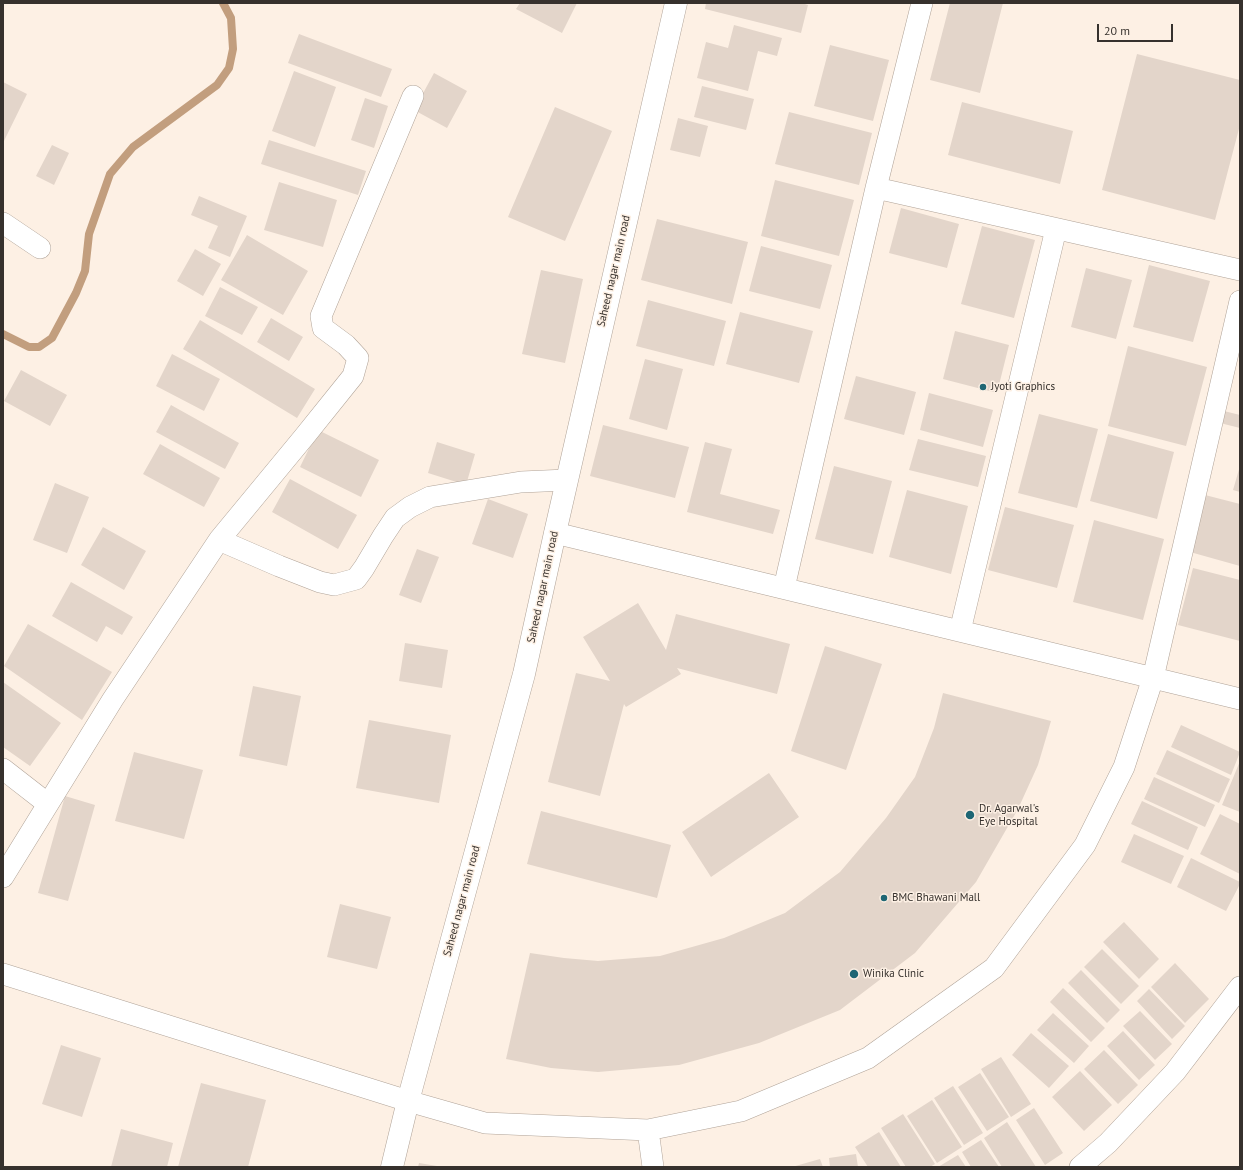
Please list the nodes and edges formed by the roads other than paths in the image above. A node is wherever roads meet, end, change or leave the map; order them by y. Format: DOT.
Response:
graph roads {
  1 [pos="676,3"];
  2 [pos="922,3"];
  3 [pos="413,96"];
  4 [pos="876,188"];
  5 [pos="3,223"];
  6 [pos="1056,229"];
  7 [pos="40,248"];
  8 [pos="1240,270"];
  9 [pos="1240,300"];
  10 [pos="567,480"];
  11 [pos="555,533"];
  12 [pos="219,540"];
  13 [pos="784,588"];
  14 [pos="960,631"];
  15 [pos="1153,678"];
  16 [pos="1240,699"];
  17 [pos="3,769"];
  18 [pos="48,804"];
  19 [pos="3,877"];
  20 [pos="3,974"];
  21 [pos="1240,987"];
  22 [pos="408,1102"];
  23 [pos="648,1130"];
  24 [pos="392,1167"];
  25 [pos="653,1167"];
  26 [pos="1080,1167"];
  1 -- 10 [label="street, Saheed nagar main road"];
  2 -- 4 [label="street"];
  3 -- 12 [label="street"];
  4 -- 6 [label="street"];
  4 -- 13 [label="street"];
  5 -- 7 [label="street"];
  6 -- 8 [label="street"];
  6 -- 14 [label="street"];
  9 -- 15 [label="street"];
  10 -- 11 [label="street, Saheed nagar main road"];
  10 -- 12 [label="street"];
  11 -- 13 [label="street"];
  11 -- 22 [label="street, Saheed nagar main road"];
  12 -- 18 [label="street"];
  13 -- 14 [label="street"];
  14 -- 15 [label="street"];
  15 -- 16 [label="street"];
  15 -- 23 [label="street"];
  17 -- 18 [label="street"];
  18 -- 19 [label="street"];
  20 -- 22 [label="street"];
  21 -- 26 [label="street"];
  22 -- 23 [label="street"];
  22 -- 24 [label="street, Saheed nagar main road"];
  23 -- 25 [label="street"];
}
